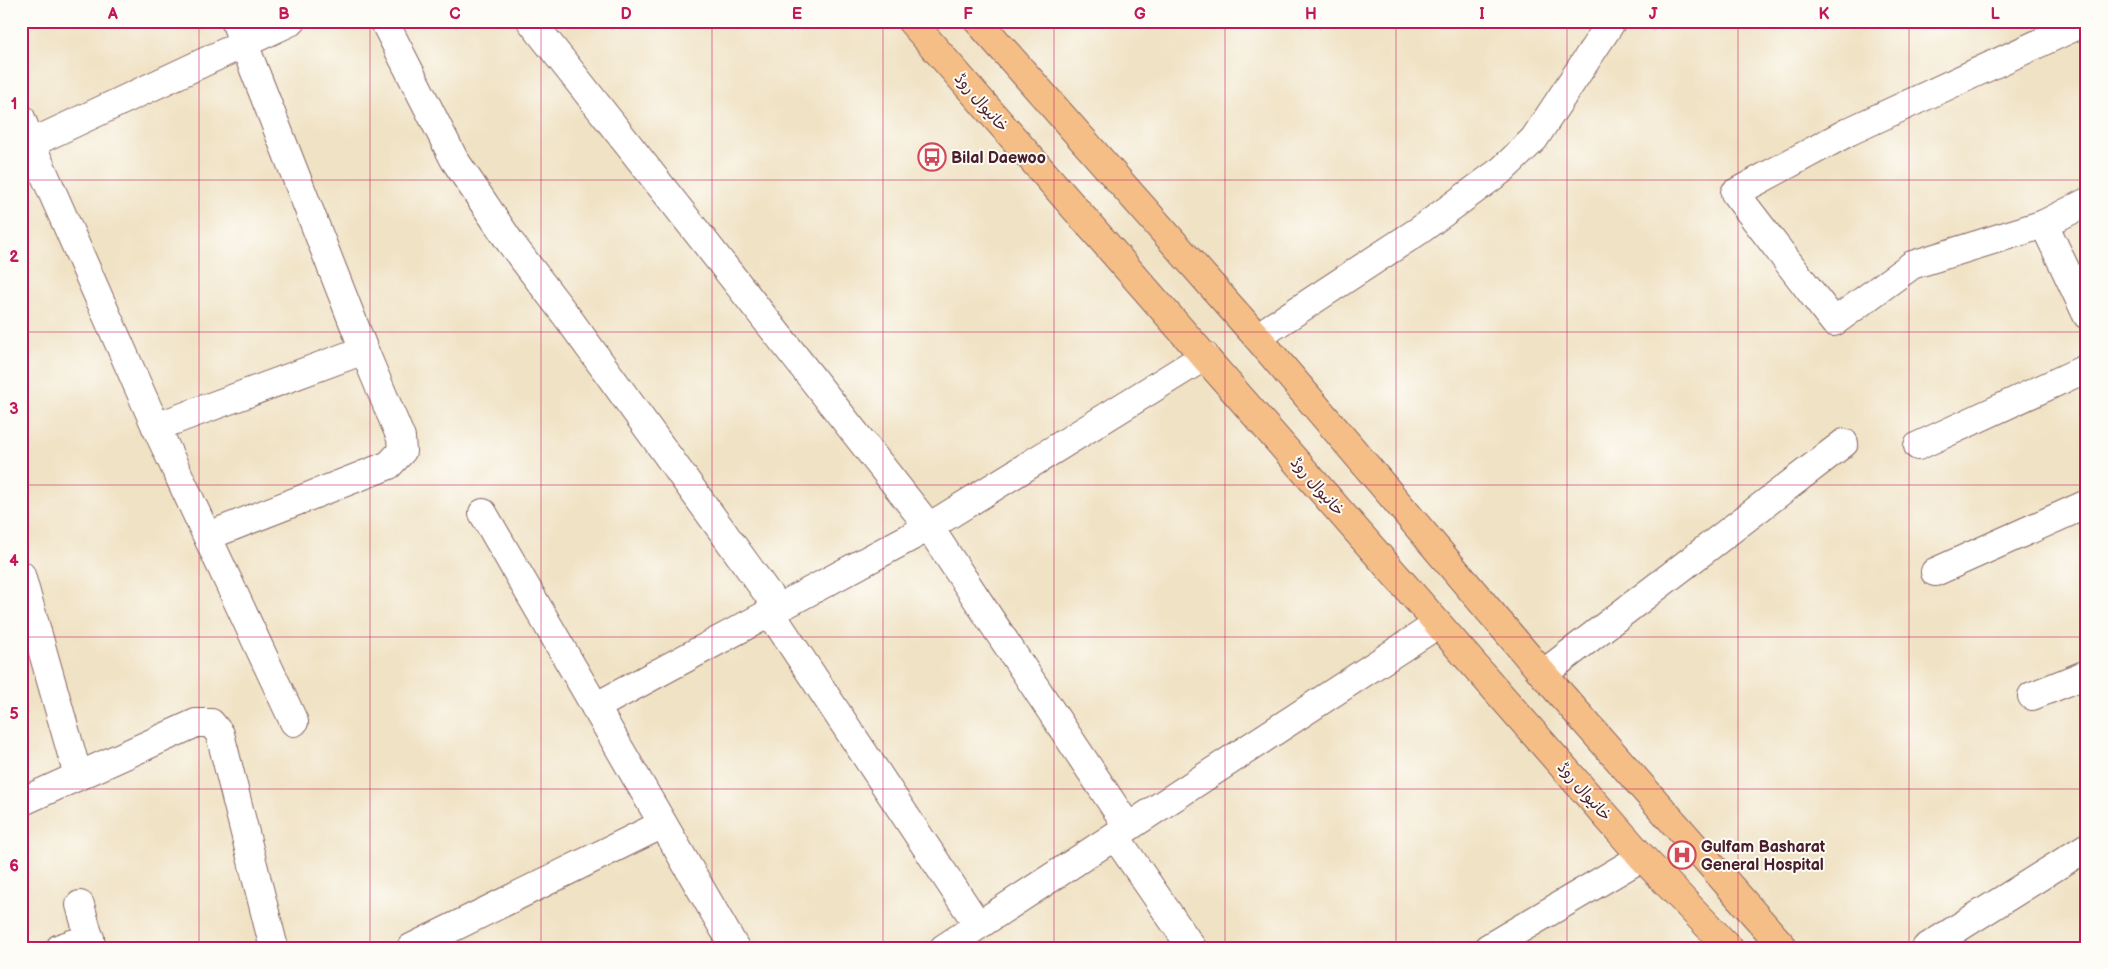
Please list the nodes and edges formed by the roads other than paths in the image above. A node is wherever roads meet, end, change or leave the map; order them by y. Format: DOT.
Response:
graph roads {
  1 [pos="292,21"];
  2 [pos="384,21"];
  3 [pos="531,21"];
  4 [pos="911,21"];
  5 [pos="978,21"];
  6 [pos="1612,21"];
  7 [pos="2087,21"];
  8 [pos="239,33"];
  9 [pos="21,118"];
  10 [pos="26,146"];
  11 [pos="2087,202"];
  12 [pos="2044,224"];
  13 [pos="2087,315"];
  14 [pos="1257,337"];
  15 [pos="364,350"];
  16 [pos="1204,356"];
  17 [pos="2087,368"];
  18 [pos="156,427"];
  19 [pos="1844,443"];
  20 [pos="1918,446"];
  21 [pos="2087,504"];
  22 [pos="483,513"];
  23 [pos="929,527"];
  24 [pos="208,536"];
  25 [pos="1935,572"];
  26 [pos="21,574"];
  27 [pos="774,610"];
  28 [pos="1438,624"];
  29 [pos="32,655"];
  30 [pos="1543,674"];
  31 [pos="2087,674"];
  32 [pos="2032,696"];
  33 [pos="595,706"];
  34 [pos="294,722"];
  35 [pos="78,776"];
  36 [pos="21,802"];
  37 [pos="663,824"];
  38 [pos="1122,831"];
  39 [pos="2087,848"];
  40 [pos="1642,857"];
  41 [pos="80,905"];
  42 [pos="978,925"];
  43 [pos="91,943"];
  44 [pos="60,948"];
  45 [pos="274,948"];
  46 [pos="411,948"];
  47 [pos="735,948"];
  48 [pos="944,948"];
  49 [pos="1192,948"];
  50 [pos="1488,948"];
  51 [pos="1728,948"];
  52 [pos="1784,948"];
  53 [pos="1926,948"];
  1 -- 8 [label="street"];
  2 -- 27 [label="street"];
  3 -- 23 [label="street"];
  4 -- 16 [label="main road, خانیوال روڈ"];
  5 -- 14 [label="main road"];
  6 -- 14 [label="street"];
  7 -- 12 [label="street"];
  8 -- 10 [label="street"];
  8 -- 15 [label="street"];
  9 -- 10 [label="street"];
  10 -- 18 [label="street"];
  11 -- 12 [label="street"];
  12 -- 13 [label="street"];
  14 -- 30 [label="main road"];
  15 -- 18 [label="street"];
  15 -- 24 [label="street"];
  16 -- 23 [label="street"];
  16 -- 28 [label="main road, خانیوال روڈ"];
  17 -- 20 [label="street"];
  18 -- 24 [label="street"];
  19 -- 30 [label="street"];
  21 -- 25 [label="street"];
  22 -- 33 [label="street"];
  23 -- 27 [label="street"];
  23 -- 38 [label="street"];
  24 -- 34 [label="street"];
  26 -- 29 [label="street"];
  27 -- 33 [label="street"];
  27 -- 42 [label="street"];
  28 -- 38 [label="street"];
  28 -- 40 [label="main road, خانیوال روڈ"];
  29 -- 35 [label="street"];
  30 -- 52 [label="main road"];
  31 -- 32 [label="street"];
  33 -- 37 [label="street"];
  35 -- 36 [label="street"];
  35 -- 45 [label="street"];
  37 -- 46 [label="street"];
  37 -- 47 [label="street"];
  38 -- 42 [label="street"];
  38 -- 49 [label="street"];
  39 -- 53 [label="street"];
  40 -- 50 [label="street"];
  40 -- 51 [label="main road, خانیوال روڈ"];
  41 -- 43 [label="street"];
  42 -- 48 [label="street"];
  43 -- 44 [label="street"];
}
